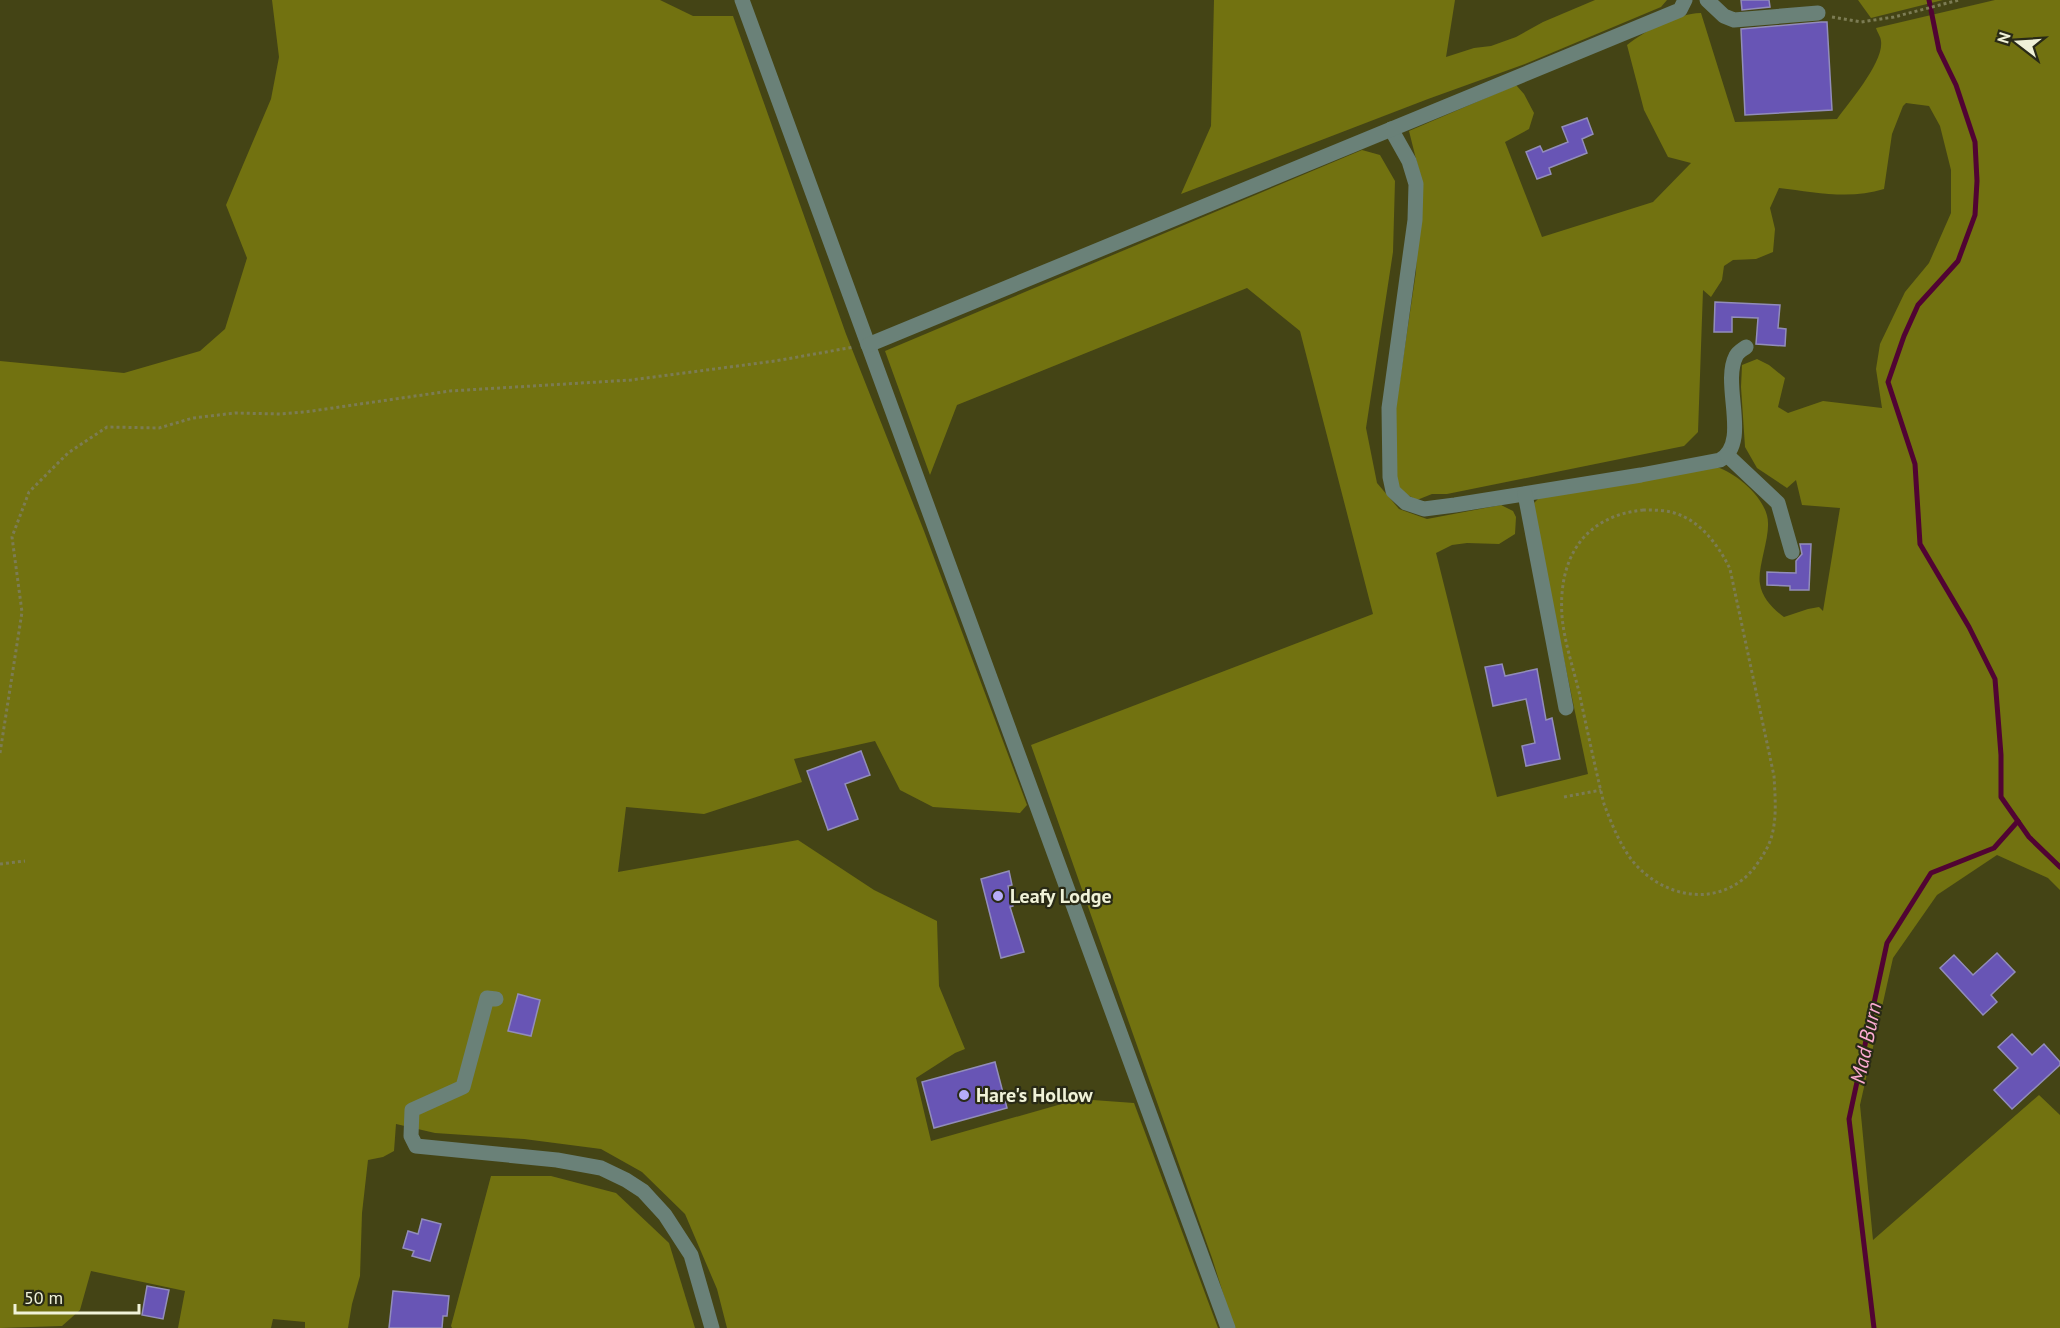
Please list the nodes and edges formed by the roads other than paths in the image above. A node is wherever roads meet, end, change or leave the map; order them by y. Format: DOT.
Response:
graph roads {
  1 [pos="742,0"];
  2 [pos="1685,0"];
  3 [pos="1707,0"];
  4 [pos="1818,13"];
  5 [pos="1391,129"];
  6 [pos="868,345"];
  7 [pos="1746,347"];
  8 [pos="1727,454"];
  9 [pos="1525,494"];
  10 [pos="1792,552"];
  11 [pos="1566,708"];
  12 [pos="496,999"];
  13 [pos="712,1328"];
  14 [pos="1228,1328"];
  1 -- 6 [label="street"];
  2 -- 5 [label="street"];
  3 -- 4 [label="street"];
  5 -- 6 [label="street"];
  5 -- 9 [label="street"];
  6 -- 14 [label="street"];
  7 -- 8 [label="street"];
  8 -- 9 [label="street"];
  8 -- 10 [label="street"];
  9 -- 11 [label="street"];
  12 -- 13 [label="street"];
}
